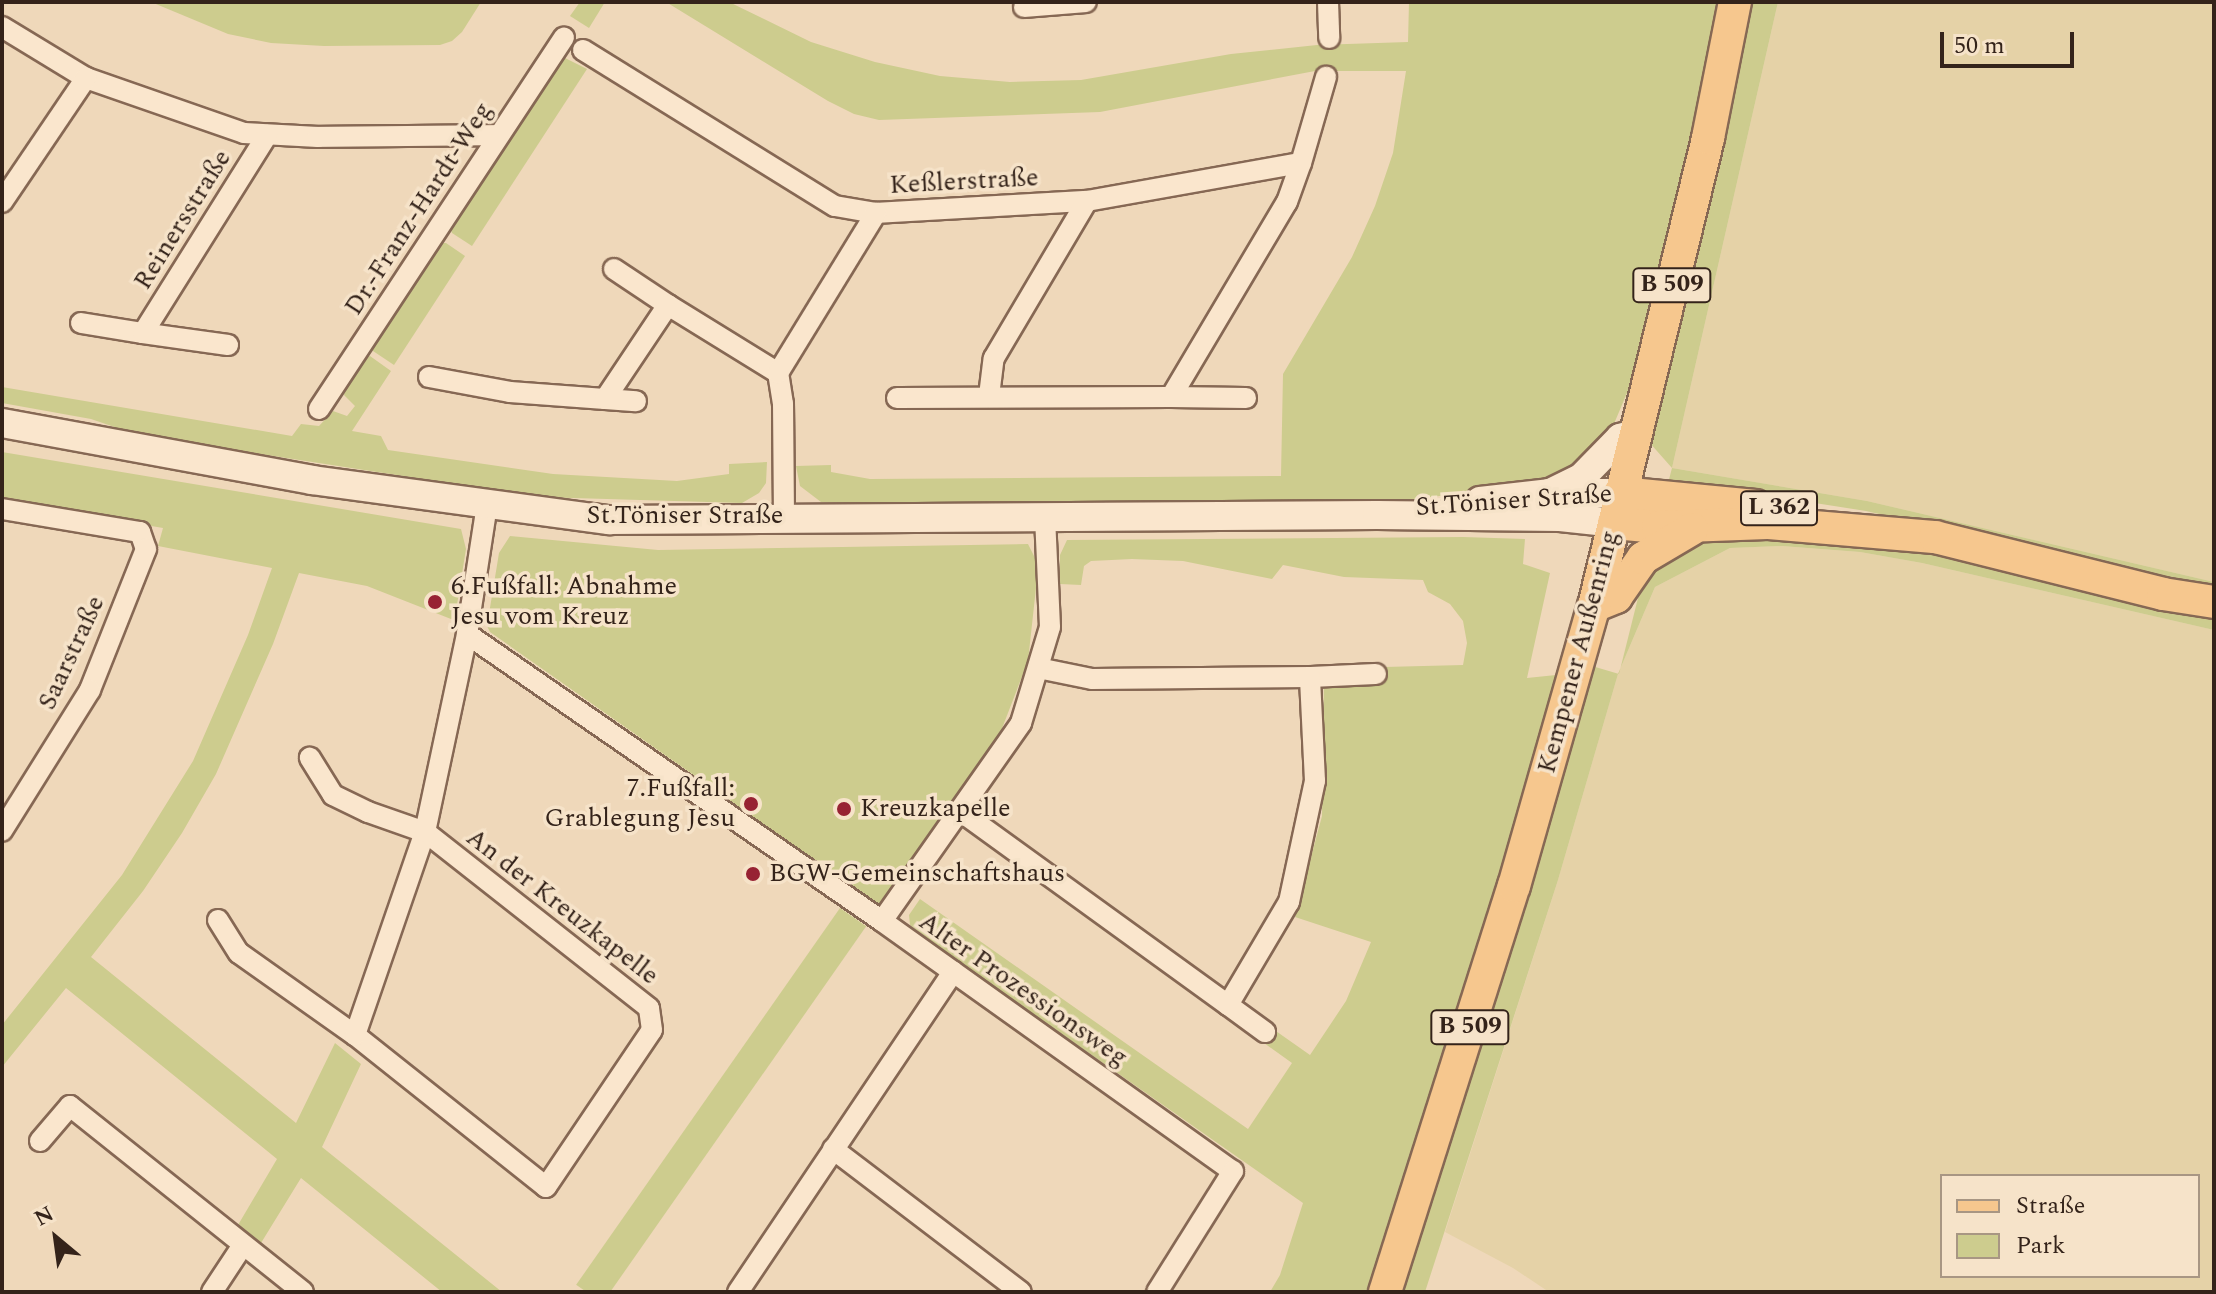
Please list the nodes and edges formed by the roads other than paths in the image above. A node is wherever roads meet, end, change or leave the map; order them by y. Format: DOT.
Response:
graph roads {
  1 [pos="1086,2"];
  2 [pos="1328,2"];
  3 [pos="1735,2"];
  4 [pos="1024,7"];
  5 [pos="2,27"];
  6 [pos="564,38"];
  7 [pos="1329,38"];
  8 [pos="583,50"];
  9 [pos="1326,77"];
  10 [pos="86,78"];
  11 [pos="267,135"];
  12 [pos="497,135"];
  13 [pos="1301,163"];
  14 [pos="1087,201"];
  15 [pos="2,202"];
  16 [pos="876,213"];
  17 [pos="614,269"];
  18 [pos="668,305"];
  19 [pos="81,323"];
  20 [pos="143,333"];
  21 [pos="228,345"];
  22 [pos="778,373"];
  23 [pos="429,377"];
  24 [pos="989,396"];
  25 [pos="1171,397"];
  26 [pos="897,398"];
  27 [pos="1246,398"];
  28 [pos="605,399"];
  29 [pos="636,401"];
  30 [pos="319,409"];
  31 [pos="2,423"];
  32 [pos="1637,433"];
  33 [pos="1549,493"];
  34 [pos="487,505"];
  35 [pos="1617,508"];
  36 [pos="2,509"];
  37 [pos="1377,515"];
  38 [pos="784,517"];
  39 [pos="1045,517"];
  40 [pos="1698,526"];
  41 [pos="1935,537"];
  42 [pos="2214,602"];
  43 [pos="1594,606"];
  44 [pos="467,634"];
  45 [pos="1038,668"];
  46 [pos="1376,674"];
  47 [pos="1310,677"];
  48 [pos="310,758"];
  49 [pos="960,811"];
  50 [pos="3,827"];
  51 [pos="425,832"];
  52 [pos="218,920"];
  53 [pos="882,921"];
  54 [pos="953,972"];
  55 [pos="1228,1005"];
  56 [pos="1265,1032"];
  57 [pos="355,1035"];
  58 [pos="40,1141"];
  59 [pos="833,1149"];
  60 [pos="243,1245"];
  61 [pos="212,1292"];
  62 [pos="303,1292"];
  63 [pos="738,1292"];
  64 [pos="1021,1292"];
  65 [pos="1157,1292"];
  66 [pos="1385,1292"];
  1 -- 4 [label="street"];
  2 -- 7 [label="street"];
  3 -- 32 [label="main road, Kempener Außenring / B 509"];
  5 -- 10 [label="street"];
  6 -- 12 [label="street, Dr.-Franz-Hardt-Weg"];
  8 -- 16 [label="street, Keßlerstraße"];
  9 -- 13 [label="street"];
  10 -- 11 [label="street"];
  10 -- 15 [label="street"];
  11 -- 12 [label="street"];
  11 -- 20 [label="street, Reinersstraße"];
  12 -- 30 [label="street, Dr.-Franz-Hardt-Weg"];
  13 -- 14 [label="street, Keßlerstraße"];
  13 -- 25 [label="street"];
  14 -- 16 [label="street, Keßlerstraße"];
  14 -- 24 [label="street"];
  16 -- 22 [label="street"];
  17 -- 18 [label="street"];
  18 -- 22 [label="street"];
  18 -- 28 [label="street"];
  19 -- 20 [label="street, Reinersstraße"];
  20 -- 21 [label="street, Reinersstraße"];
  22 -- 38 [label="street"];
  23 -- 28 [label="street"];
  24 -- 25 [label="street"];
  24 -- 26 [label="street"];
  25 -- 27 [label="street"];
  28 -- 29 [label="street"];
  31 -- 34 [label="main road, St.Töniser Straße"];
  32 -- 33 [label="main road"];
  32 -- 35 [label="main road, Kempener Außenring / B 509"];
  33 -- 35 [label="main road, St.Töniser Straße"];
  33 -- 37 [label="main road, St.Töniser Straße"];
  34 -- 38 [label="main road, St.Töniser Straße"];
  34 -- 44 [label="street, An der Kreuzkapelle"];
  35 -- 37 [label="main road, St.Töniser Straße"];
  35 -- 40 [label="main road, St.Töniser Straße / L 362"];
  35 -- 41 [label="main road, St.Töniser Straße / L 362"];
  35 -- 43 [label="main road, Kempener Außenring / B 509"];
  36 -- 50 [label="street, Saarstraße"];
  37 -- 39 [label="main road, St.Töniser Straße"];
  38 -- 39 [label="main road, St.Töniser Straße"];
  39 -- 45 [label="street"];
  40 -- 41 [label="main road, St.Töniser Straße / L 362"];
  40 -- 43 [label="main road"];
  41 -- 42 [label="main road, St.Töniser Straße / L 362"];
  43 -- 66 [label="main road, Kempener Außenring / B 509"];
  44 -- 51 [label="street, An der Kreuzkapelle"];
  44 -- 53 [label="street, Alter Prozessionsweg"];
  45 -- 47 [label="street"];
  45 -- 49 [label="street"];
  46 -- 47 [label="street"];
  47 -- 55 [label="street"];
  48 -- 51 [label="street, An der Kreuzkapelle"];
  49 -- 53 [label="street"];
  49 -- 55 [label="street"];
  51 -- 57 [label="street, An der Kreuzkapelle"];
  51 -- 57 [label="street, An der Kreuzkapelle"];
  52 -- 57 [label="street, An der Kreuzkapelle"];
  53 -- 54 [label="street, Alter Prozessionsweg"];
  54 -- 59 [label="street"];
  54 -- 65 [label="street, Alter Prozessionsweg"];
  55 -- 56 [label="street"];
  58 -- 60 [label="street"];
  59 -- 63 [label="street"];
  59 -- 64 [label="street"];
  60 -- 61 [label="street"];
  60 -- 62 [label="street"];
}
